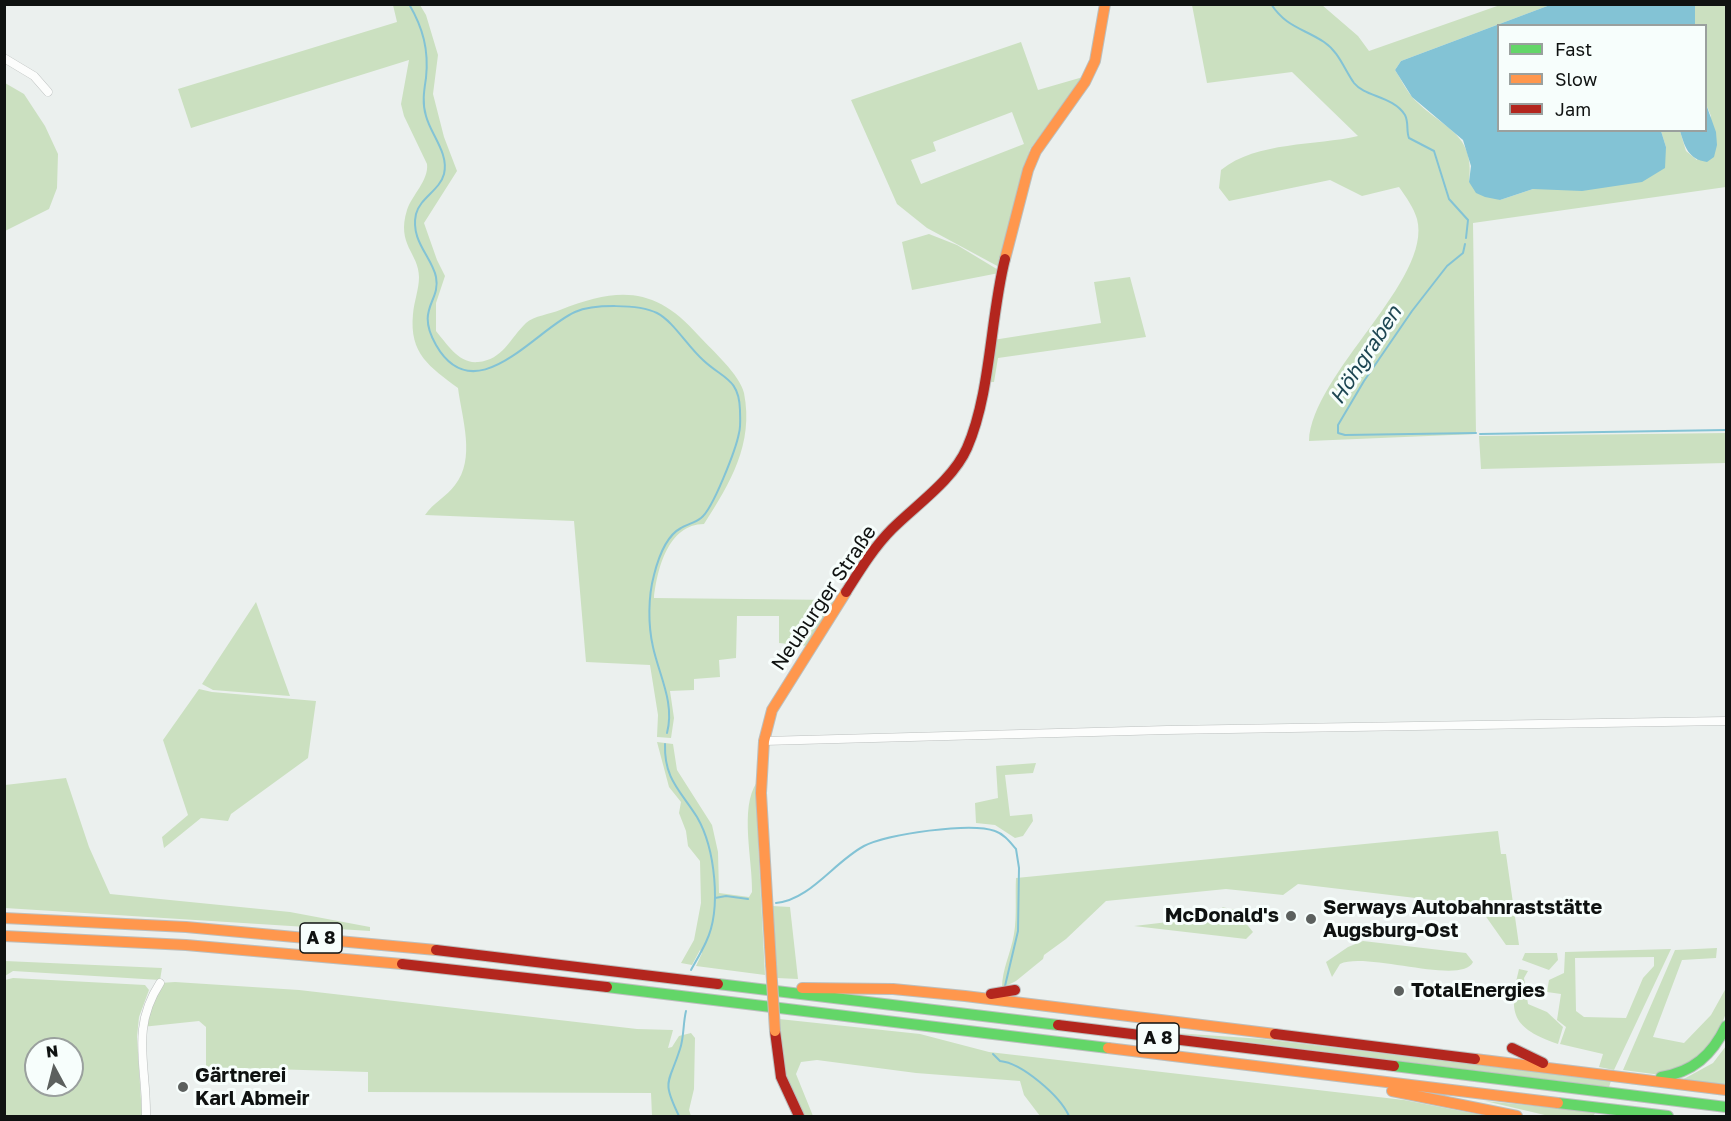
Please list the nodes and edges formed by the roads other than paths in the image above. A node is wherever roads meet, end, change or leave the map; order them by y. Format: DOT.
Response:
graph roads {
  1 [pos="1105,4"];
  2 [pos="4,58"];
  3 [pos="48,92"];
  4 [pos="1726,721"];
  5 [pos="764,741"];
  6 [pos="4,918"];
  7 [pos="4,936"];
  8 [pos="160,982"];
  9 [pos="766,990"];
  10 [pos="1015,990"];
  11 [pos="965,996"];
  12 [pos="1726,1026"];
  13 [pos="1512,1048"];
  14 [pos="1559,1069"];
  15 [pos="1317,1074"];
  16 [pos="1632,1078"];
  17 [pos="1726,1090"];
  18 [pos="1726,1107"];
  19 [pos="146,1116"];
  20 [pos="799,1116"];
  21 [pos="1516,1116"];
  22 [pos="1668,1116"];
  1 -- 5 [label="main road, Neuburger Straße"];
  2 -- 3 [label="street"];
  4 -- 5 [label="street"];
  5 -- 20 [label="main road, Neuburger Straße, bridge"];
  6 -- 9 [label="main road, A 8"];
  7 -- 15 [label="main road, A 8"];
  8 -- 19 [label="street"];
  9 -- 11 [label="main road"];
  9 -- 18 [label="main road, A 8"];
  10 -- 11 [label="main road"];
  11 -- 14 [label="main road"];
  12 -- 16 [label="main road"];
  13 -- 14 [label="main road"];
  14 -- 16 [label="main road"];
  15 -- 21 [label="main road"];
  15 -- 22 [label="main road, A 8"];
  16 -- 17 [label="main road"];
}
